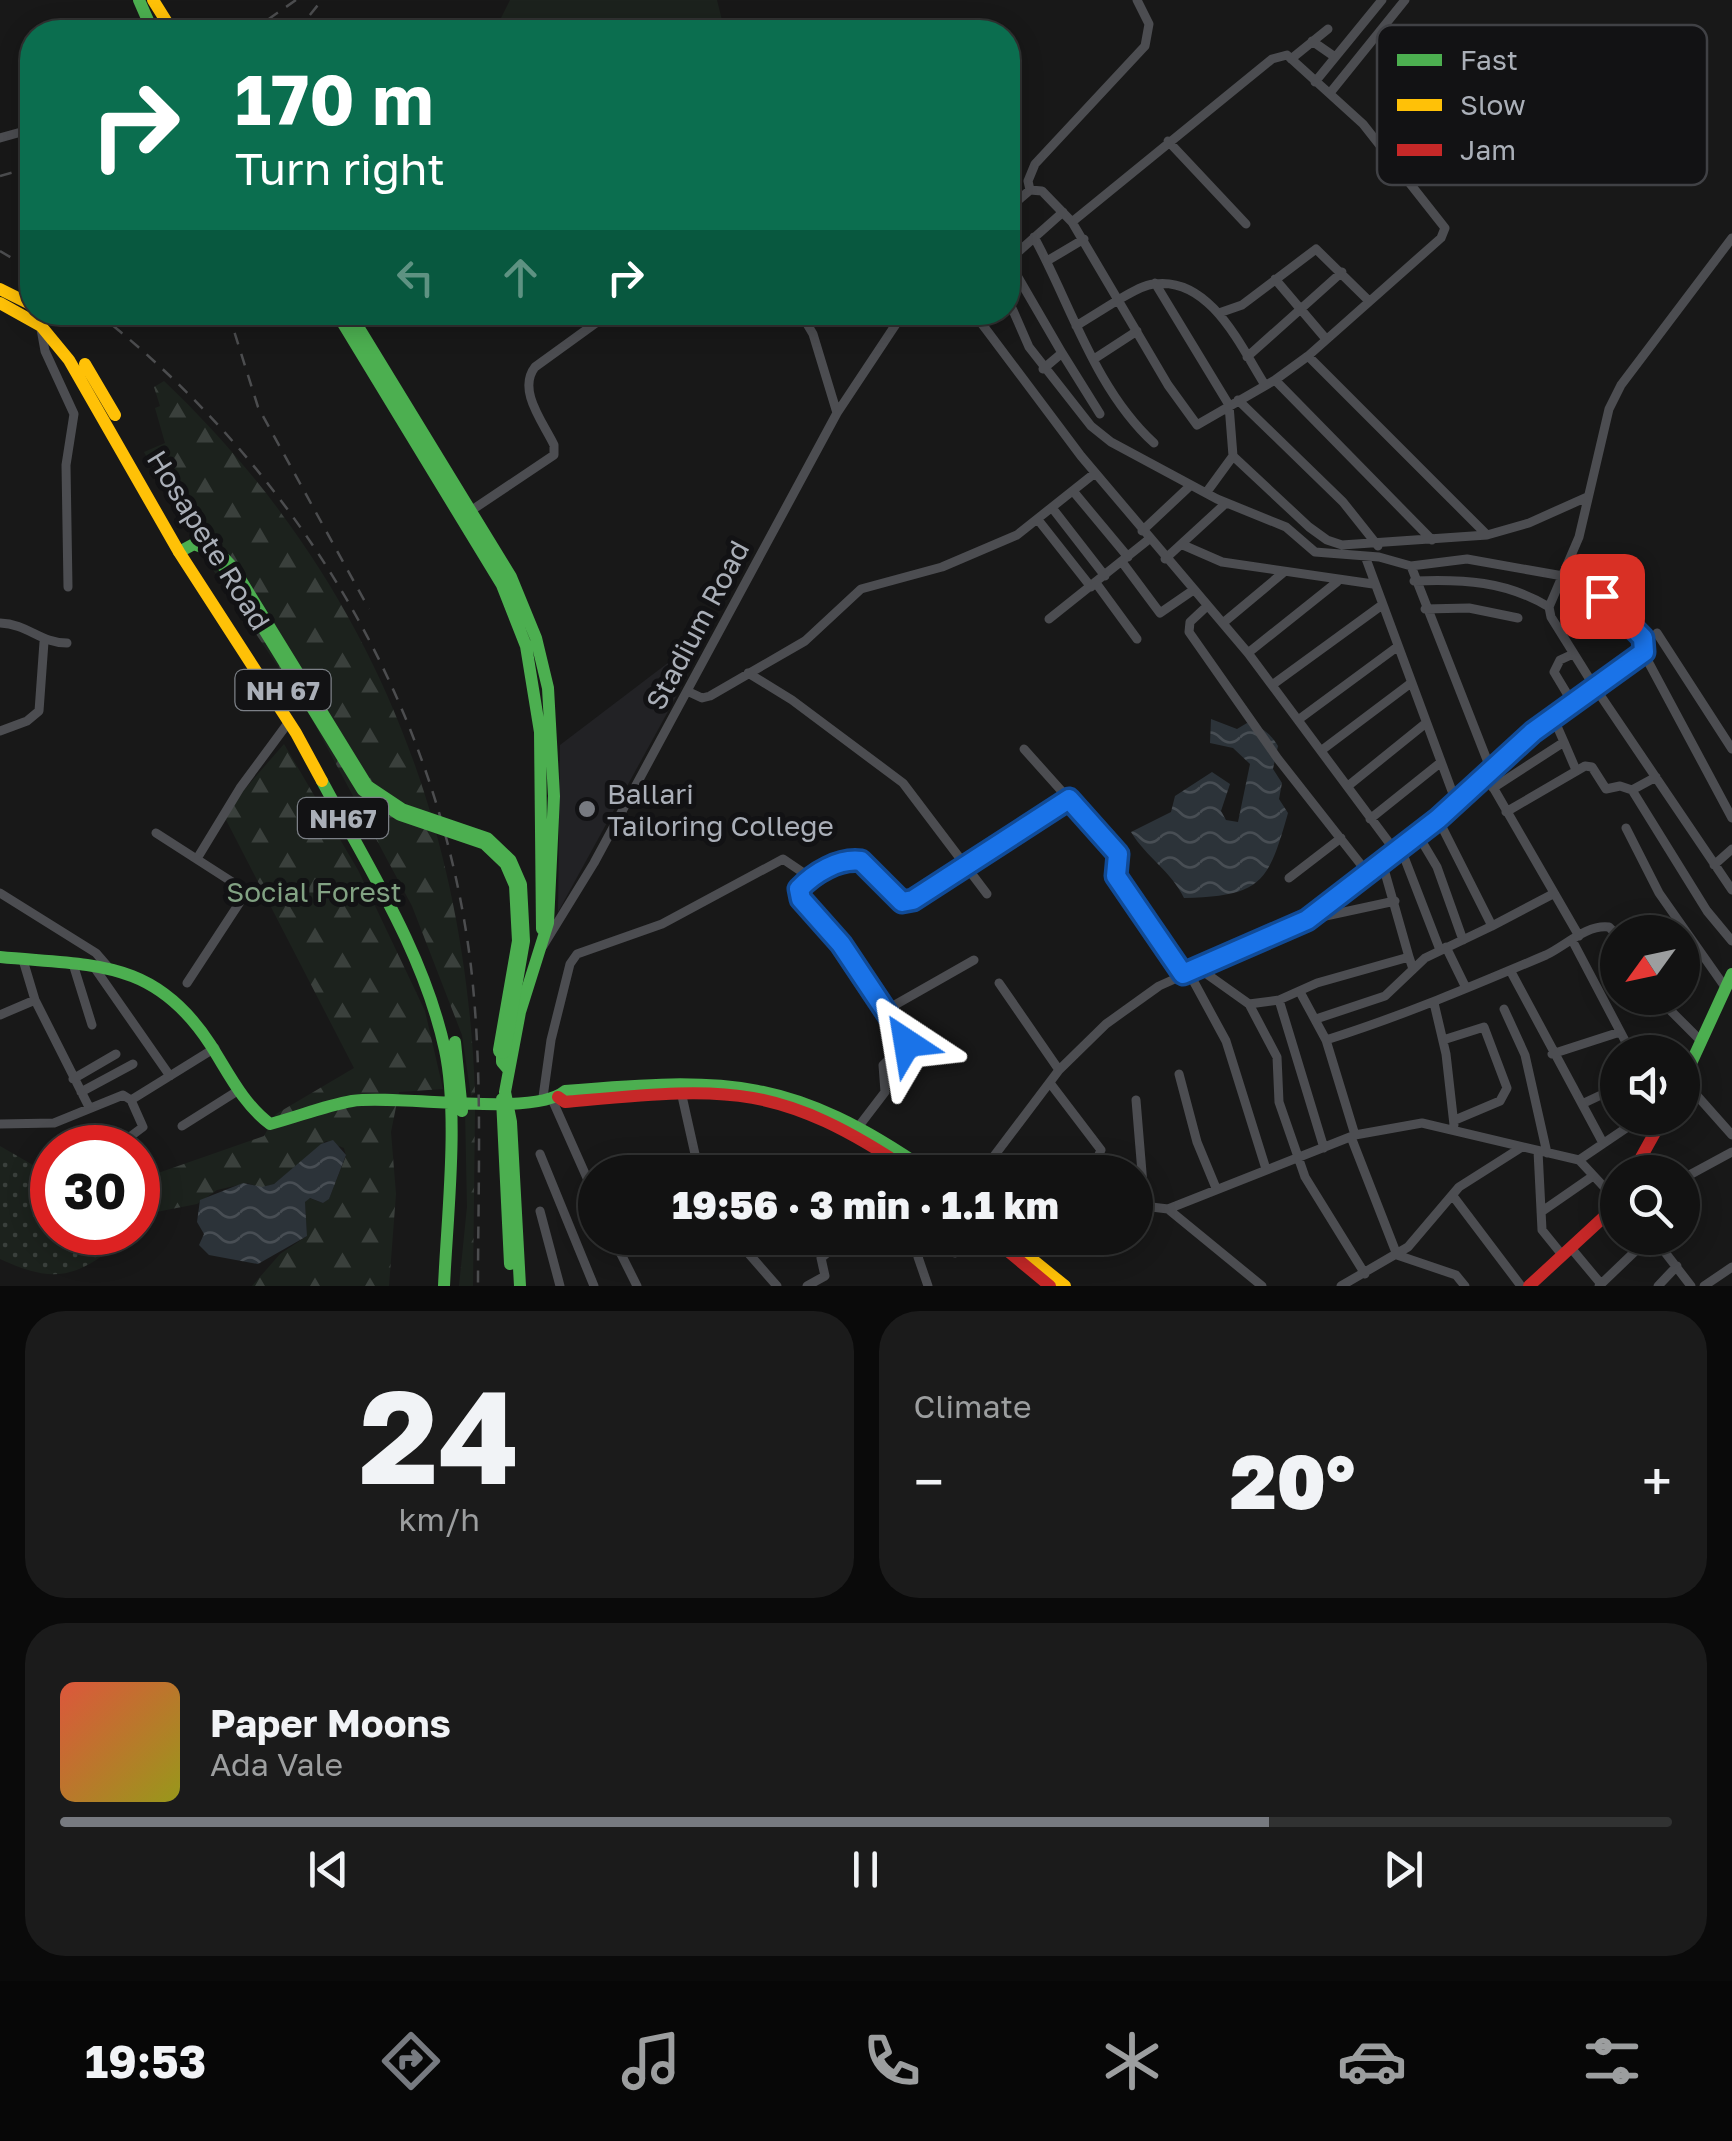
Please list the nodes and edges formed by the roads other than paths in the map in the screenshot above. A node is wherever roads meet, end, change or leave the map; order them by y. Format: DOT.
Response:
graph roads {
  1 [pos="1137,0"];
  2 [pos="1382,0"];
  3 [pos="1405,0"];
  4 [pos="1385,25"];
  5 [pos="1328,29"];
  6 [pos="1377,35"];
  7 [pos="1312,41"];
  8 [pos="1335,57"];
  9 [pos="1291,59"];
  10 [pos="1316,82"];
  11 [pos="1330,93"];
  12 [pos="1168,141"];
  13 [pos="1377,141"];
  14 [pos="1412,185"];
  15 [pos="1030,190"];
  16 [pos="1020,199"];
  17 [pos="1063,212"];
  18 [pos="1072,222"];
  19 [pos="1246,224"];
  20 [pos="1034,236"];
  21 [pos="1732,238"];
  22 [pos="1084,239"];
  23 [pos="1020,249"];
  24 [pos="1047,261"];
  25 [pos="1342,272"];
  26 [pos="1020,280"];
  27 [pos="1275,280"];
  28 [pos="1154,283"];
  29 [pos="1062,299"];
  30 [pos="1118,300"];
  31 [pos="1368,300"];
  32 [pos="1301,311"];
  33 [pos="1040,313"];
  34 [pos="1219,313"];
  35 [pos="1020,322"];
  36 [pos="42,325"];
  37 [pos="45,325"];
  38 [pos="48,325"];
  39 [pos="344,325"];
  40 [pos="357,325"];
  41 [pos="593,325"];
  42 [pos="807,325"];
  43 [pos="895,325"];
  44 [pos="983,325"];
  45 [pos="1076,326"];
  46 [pos="1137,331"];
  47 [pos="1326,339"];
  48 [pos="1062,353"];
  49 [pos="1308,356"];
  50 [pos="1247,357"];
  51 [pos="1094,359"];
  52 [pos="1043,369"];
  53 [pos="1270,382"];
  54 [pos="100,390"];
  55 [pos="1234,402"];
  56 [pos="837,413"];
  57 [pos="1100,414"];
  58 [pos="1154,443"];
  59 [pos="1233,456"];
  60 [pos="1095,473"];
  61 [pos="1191,485"];
  62 [pos="1073,491"];
  63 [pos="1206,494"];
  64 [pos="1587,496"];
  65 [pos="1226,503"];
  66 [pos="1053,509"];
  67 [pos="466,514"];
  68 [pos="1039,521"];
  69 [pos="1145,535"];
  70 [pos="1487,535"];
  71 [pos="1432,540"];
  72 [pos="1182,544"];
  73 [pos="1362,546"];
  74 [pos="1378,546"];
  75 [pos="184,549"];
  76 [pos="1165,559"];
  77 [pos="1366,559"];
  78 [pos="1125,560"];
  79 [pos="1410,566"];
  80 [pos="1284,572"];
  81 [pos="1105,576"];
  82 [pos="1563,576"];
  83 [pos="1414,581"];
  84 [pos="1337,582"];
  85 [pos="1373,584"];
  86 [pos="1093,585"];
  87 [pos="68,588"];
  88 [pos="1192,592"];
  89 [pos="1602,596"];
  90 [pos="1382,605"];
  91 [pos="1206,607"];
  92 [pos="1550,607"];
  93 [pos="1426,610"];
  94 [pos="1518,618"];
  95 [pos="1049,619"];
  96 [pos="0,623"];
  97 [pos="1223,623"];
  98 [pos="1657,634"];
  99 [pos="1138,639"];
  100 [pos="44,642"];
  101 [pos="67,644"];
  102 [pos="1397,648"];
  103 [pos="1644,652"];
  104 [pos="1248,653"];
  105 [pos="1573,654"];
  106 [pos="748,673"];
  107 [pos="1411,683"];
  108 [pos="1272,685"];
  109 [pos="1594,686"];
  110 [pos="689,692"];
  111 [pos="1572,702"];
  112 [pos="1553,717"];
  113 [pos="1298,720"];
  114 [pos="290,722"];
  115 [pos="1426,723"];
  116 [pos="0,731"];
  117 [pos="1564,742"];
  118 [pos="1732,749"];
  119 [pos="1024,750"];
  120 [pos="1322,750"];
  121 [pos="1440,762"];
  122 [pos="1576,770"];
  123 [pos="1488,772"];
  124 [pos="1656,777"];
  125 [pos="1348,786"];
  126 [pos="1493,788"];
  127 [pos="1632,790"];
  128 [pos="1069,799"];
  129 [pos="1456,802"];
  130 [pos="1506,812"];
  131 [pos="1732,818"];
  132 [pos="1370,819"];
  133 [pos="1438,819"];
  134 [pos="1626,828"];
  135 [pos="156,832"];
  136 [pos="1418,835"];
  137 [pos="1341,838"];
  138 [pos="1732,849"];
  139 [pos="1399,851"];
  140 [pos="198,857"];
  141 [pos="1382,862"];
  142 [pos="1714,865"];
  143 [pos="968,868"];
  144 [pos="1366,871"];
  145 [pos="811,878"];
  146 [pos="1289,878"];
  147 [pos="1732,890"];
  148 [pos="0,893"];
  149 [pos="988,894"];
  150 [pos="1551,896"];
  151 [pos="1395,901"];
  152 [pos="1307,920"];
  153 [pos="1492,926"];
  154 [pos="1600,926"];
  155 [pos="1576,938"];
  156 [pos="541,940"];
  157 [pos="1463,940"];
  158 [pos="1732,941"];
  159 [pos="1443,948"];
  160 [pos="0,956"];
  161 [pos="1409,957"];
  162 [pos="23,960"];
  163 [pos="974,960"];
  164 [pos="73,964"];
  165 [pos="101,967"];
  166 [pos="1413,969"];
  167 [pos="1190,970"];
  168 [pos="1510,970"];
  169 [pos="1728,980"];
  170 [pos="188,983"];
  171 [pos="1000,983"];
  172 [pos="1466,988"];
  173 [pos="1300,992"];
  174 [pos="35,1000"];
  175 [pos="1279,1000"];
  176 [pos="1434,1003"];
  177 [pos="1248,1004"];
  178 [pos="1504,1009"];
  179 [pos="886,1010"];
  180 [pos="0,1015"];
  181 [pos="1675,1015"];
  182 [pos="1316,1019"];
  183 [pos="92,1025"];
  184 [pos="1620,1032"];
  185 [pos="1622,1035"];
  186 [pos="1326,1040"];
  187 [pos="1442,1040"];
  188 [pos="1702,1042"];
  189 [pos="1700,1046"];
  190 [pos="215,1048"];
  191 [pos="116,1054"];
  192 [pos="1552,1054"];
  193 [pos="505,1060"];
  194 [pos="133,1064"];
  195 [pos="1060,1070"];
  196 [pos="1178,1074"];
  197 [pos="170,1076"];
  198 [pos="74,1079"];
  199 [pos="1050,1082"];
  200 [pos="679,1087"];
  201 [pos="239,1090"];
  202 [pos="80,1092"];
  203 [pos="1600,1095"];
  204 [pos="551,1097"];
  205 [pos="131,1100"];
  206 [pos="1136,1100"];
  207 [pos="1700,1100"];
  208 [pos="456,1102"];
  209 [pos="506,1103"];
  210 [pos="1584,1103"];
  211 [pos="89,1107"];
  212 [pos="826,1115"];
  213 [pos="0,1124"];
  214 [pos="1454,1124"];
  215 [pos="140,1125"];
  216 [pos="182,1126"];
  217 [pos="859,1126"];
  218 [pos="1616,1135"];
  219 [pos="1732,1135"];
  220 [pos="1353,1136"];
  221 [pos="1604,1143"];
  222 [pos="1522,1147"];
  223 [pos="1324,1148"];
  224 [pos="1542,1152"];
  225 [pos="1732,1152"];
  226 [pos="540,1154"];
  227 [pos="695,1155"];
  228 [pos="886,1155"];
  229 [pos="902,1155"];
  230 [pos="995,1155"];
  231 [pos="1099,1155"];
  232 [pos="1138,1155"];
  233 [pos="578,1158"];
  234 [pos="1298,1159"];
  235 [pos="1578,1160"];
  236 [pos="1266,1169"];
  237 [pos="1700,1170"];
  238 [pos="1592,1176"];
  239 [pos="1600,1184"];
  240 [pos="1216,1188"];
  241 [pos="1452,1196"];
  242 [pos="1153,1208"];
  243 [pos="1168,1209"];
  244 [pos="540,1211"];
  245 [pos="1541,1212"];
  246 [pos="1600,1220"];
  247 [pos="1567,1252"];
  248 [pos="620,1255"];
  249 [pos="750,1255"];
  250 [pos="825,1255"];
  251 [pos="919,1255"];
  252 [pos="1015,1255"];
  253 [pos="1024,1255"];
  254 [pos="1396,1255"];
  255 [pos="1633,1255"];
  256 [pos="1667,1255"];
  257 [pos="1677,1266"];
  258 [pos="1732,1267"];
  259 [pos="1365,1274"];
  260 [pos="1054,1283"];
  261 [pos="1600,1285"];
  262 [pos="444,1286"];
  263 [pos="454,1286"];
  264 [pos="517,1286"];
  265 [pos="560,1286"];
  266 [pos="594,1286"];
  267 [pos="636,1286"];
  268 [pos="777,1286"];
  269 [pos="807,1286"];
  270 [pos="928,1286"];
  271 [pos="1262,1286"];
  272 [pos="1341,1286"];
  273 [pos="1465,1286"];
  274 [pos="1522,1286"];
  275 [pos="1529,1286"];
  276 [pos="1658,1286"];
  277 [pos="1691,1286"];
  278 [pos="1704,1286"];
  1 -- 15 [label="street"];
  2 -- 8 [label="street"];
  3 -- 4 [label="street"];
  5 -- 7 [label="street"];
  6 -- 11 [label="street"];
  7 -- 8 [label="street"];
  7 -- 9 [label="street"];
  8 -- 10 [label="street"];
  9 -- 10 [label="street"];
  9 -- 12 [label="street"];
  10 -- 11 [label="street"];
  11 -- 13 [label="street"];
  12 -- 18 [label="street"];
  12 -- 19 [label="street"];
  14 -- 31 [label="street"];
  15 -- 16 [label="street"];
  15 -- 17 [label="street"];
  17 -- 18 [label="street"];
  17 -- 20 [label="street"];
  18 -- 22 [label="street"];
  20 -- 23 [label="street"];
  20 -- 24 [label="street"];
  21 -- 64 [label="street"];
  22 -- 24 [label="street"];
  22 -- 30 [label="street"];
  24 -- 29 [label="street"];
  25 -- 27 [label="street"];
  25 -- 31 [label="street"];
  25 -- 32 [label="street"];
  26 -- 33 [label="street"];
  27 -- 32 [label="street"];
  27 -- 34 [label="street"];
  28 -- 30 [label="street"];
  28 -- 34 [label="street"];
  28 -- 55 [label="street"];
  29 -- 33 [label="street"];
  29 -- 45 [label="street"];
  30 -- 45 [label="street"];
  30 -- 46 [label="street"];
  31 -- 47 [label="street"];
  32 -- 47 [label="street"];
  32 -- 50 [label="street"];
  33 -- 48 [label="street"];
  34 -- 50 [label="street"];
  35 -- 52 [label="street"];
  36 -- 87 [label="street"];
  37 -- 75 [label="main road, Hosapete Road / NH67"];
  38 -- 54 [label="main road, NH67"];
  39 -- 67 [label="main road"];
  40 -- 67 [label="main road"];
  41 -- 67 [label="street"];
  42 -- 56 [label="street"];
  43 -- 56 [label="street, Stadium Road"];
  44 -- 60 [label="street"];
  45 -- 51 [label="street"];
  46 -- 51 [label="street"];
  46 -- 55 [label="street"];
  47 -- 49 [label="street"];
  48 -- 52 [label="street"];
  48 -- 57 [label="street"];
  49 -- 53 [label="street"];
  49 -- 70 [label="street"];
  50 -- 53 [label="street"];
  51 -- 58 [label="street"];
  52 -- 61 [label="street"];
  53 -- 55 [label="street"];
  53 -- 71 [label="street"];
  54 -- 75 [label="main road, Hosapete Road / NH 67"];
  55 -- 59 [label="street"];
  55 -- 74 [label="street"];
  56 -- 110 [label="street, Stadium Road"];
  59 -- 63 [label="street"];
  59 -- 73 [label="street"];
  60 -- 62 [label="street"];
  60 -- 69 [label="street"];
  61 -- 63 [label="street"];
  61 -- 69 [label="street"];
  62 -- 66 [label="street"];
  62 -- 78 [label="street"];
  63 -- 65 [label="street"];
  64 -- 70 [label="street"];
  64 -- 82 [label="street"];
  65 -- 72 [label="street"];
  65 -- 77 [label="street"];
  66 -- 68 [label="street"];
  66 -- 81 [label="street"];
  67 -- 156 [label="main road"];
  68 -- 86 [label="street"];
  68 -- 106 [label="street"];
  69 -- 76 [label="street"];
  69 -- 78 [label="street"];
  70 -- 71 [label="street"];
  71 -- 74 [label="street"];
  72 -- 76 [label="street"];
  72 -- 80 [label="street"];
  73 -- 74 [label="street"];
  73 -- 77 [label="street"];
  75 -- 114 [label="main road, Hosapete Road / NH67"];
  75 -- 193 [label="main road, bridge"];
  75 -- 208 [label="main road, Hosapete Road / NH 67"];
  76 -- 88 [label="street"];
  77 -- 79 [label="street"];
  77 -- 85 [label="street"];
  78 -- 81 [label="street"];
  78 -- 88 [label="street"];
  79 -- 82 [label="street"];
  79 -- 83 [label="street"];
  80 -- 84 [label="street"];
  80 -- 97 [label="street"];
  81 -- 86 [label="street"];
  82 -- 92 [label="street"];
  83 -- 92 [label="street"];
  83 -- 93 [label="street"];
  84 -- 85 [label="street"];
  84 -- 104 [label="street"];
  85 -- 90 [label="street"];
  86 -- 95 [label="street"];
  86 -- 99 [label="street"];
  88 -- 91 [label="street"];
  89 -- 103 [label="street"];
  90 -- 102 [label="street"];
  90 -- 108 [label="street"];
  91 -- 97 [label="street"];
  91 -- 137 [label="street"];
  92 -- 105 [label="street"];
  93 -- 94 [label="street"];
  93 -- 123 [label="street"];
  96 -- 100 [label="street"];
  97 -- 104 [label="street"];
  98 -- 118 [label="street"];
  100 -- 101 [label="street"];
  100 -- 116 [label="street"];
  102 -- 107 [label="street"];
  102 -- 113 [label="street"];
  103 -- 109 [label="street"];
  103 -- 131 [label="street"];
  104 -- 108 [label="street"];
  105 -- 109 [label="street"];
  105 -- 111 [label="street"];
  106 -- 110 [label="street"];
  106 -- 143 [label="street"];
  107 -- 115 [label="street"];
  107 -- 120 [label="street"];
  108 -- 113 [label="street"];
  109 -- 111 [label="street"];
  109 -- 124 [label="street"];
  110 -- 156 [label="street, Stadium Road"];
  111 -- 112 [label="street"];
  112 -- 117 [label="street"];
  112 -- 123 [label="street"];
  113 -- 120 [label="street"];
  114 -- 140 [label="street"];
  114 -- 208 [label="main road, Hosapete Road / NH67"];
  115 -- 121 [label="street"];
  115 -- 125 [label="street"];
  117 -- 122 [label="street"];
  117 -- 126 [label="street"];
  119 -- 128 [label="street"];
  120 -- 125 [label="street"];
  121 -- 129 [label="street"];
  121 -- 132 [label="street"];
  122 -- 127 [label="street"];
  122 -- 130 [label="street"];
  123 -- 126 [label="street"];
  123 -- 129 [label="street"];
  124 -- 127 [label="street"];
  124 -- 142 [label="street"];
  125 -- 132 [label="street"];
  126 -- 130 [label="street"];
  127 -- 158 [label="street"];
  128 -- 143 [label="street"];
  128 -- 167 [label="street"];
  129 -- 133 [label="street"];
  130 -- 150 [label="street"];
  132 -- 139 [label="street"];
  133 -- 136 [label="street"];
  133 -- 153 [label="street"];
  134 -- 169 [label="street"];
  135 -- 140 [label="street"];
  136 -- 139 [label="street"];
  136 -- 157 [label="street"];
  137 -- 144 [label="street"];
  137 -- 146 [label="street"];
  138 -- 142 [label="street"];
  139 -- 141 [label="street"];
  139 -- 159 [label="street"];
  140 -- 170 [label="street"];
  141 -- 144 [label="street"];
  141 -- 151 [label="street"];
  142 -- 147 [label="street"];
  143 -- 145 [label="street"];
  143 -- 149 [label="street"];
  144 -- 152 [label="street"];
  145 -- 179 [label="street"];
  145 -- 204 [label="street"];
  148 -- 165 [label="street"];
  150 -- 153 [label="street"];
  150 -- 155 [label="street"];
  151 -- 152 [label="street"];
  151 -- 161 [label="street"];
  152 -- 167 [label="street"];
  153 -- 157 [label="street"];
  154 -- 155 [label="street"];
  155 -- 168 [label="street"];
  155 -- 184 [label="street"];
  156 -- 193 [label="main road"];
  157 -- 159 [label="street"];
  159 -- 166 [label="street"];
  159 -- 172 [label="street"];
  160 -- 162 [label="main road"];
  161 -- 166 [label="street"];
  161 -- 173 [label="street"];
  162 -- 164 [label="main road"];
  162 -- 174 [label="street"];
  163 -- 179 [label="street"];
  164 -- 165 [label="main road"];
  164 -- 183 [label="street"];
  165 -- 190 [label="main road"];
  165 -- 197 [label="street"];
  166 -- 182 [label="street"];
  167 -- 177 [label="street"];
  167 -- 195 [label="street"];
  167 -- 236 [label="street"];
  168 -- 172 [label="street"];
  168 -- 192 [label="street"];
  169 -- 188 [label="main road"];
  171 -- 195 [label="street"];
  172 -- 176 [label="street"];
  173 -- 175 [label="street"];
  173 -- 182 [label="street"];
  174 -- 180 [label="street"];
  174 -- 198 [label="street"];
  175 -- 177 [label="street"];
  175 -- 223 [label="street"];
  176 -- 186 [label="street"];
  176 -- 187 [label="street"];
  177 -- 234 [label="street"];
  178 -- 224 [label="street"];
  179 -- 217 [label="street"];
  181 -- 188 [label="street"];
  182 -- 186 [label="street"];
  184 -- 185 [label="street"];
  184 -- 192 [label="street"];
  186 -- 220 [label="street"];
  187 -- 214 [label="street"];
  187 -- 214 [label="street"];
  188 -- 189 [label="main road"];
  190 -- 197 [label="street"];
  190 -- 201 [label="main road"];
  191 -- 198 [label="street"];
  192 -- 210 [label="street"];
  193 -- 209 [label="main road"];
  194 -- 202 [label="street"];
  195 -- 199 [label="street"];
  196 -- 240 [label="street"];
  197 -- 205 [label="street"];
  198 -- 202 [label="street"];
  199 -- 230 [label="street"];
  199 -- 231 [label="street"];
  200 -- 204 [label="main road"];
  200 -- 212 [label="main road"];
  200 -- 227 [label="street"];
  201 -- 208 [label="main road"];
  201 -- 216 [label="street"];
  202 -- 211 [label="street"];
  203 -- 210 [label="street"];
  204 -- 209 [label="main road"];
  204 -- 233 [label="street"];
  205 -- 211 [label="street"];
  205 -- 215 [label="street"];
  206 -- 232 [label="street"];
  207 -- 219 [label="street"];
  208 -- 209 [label="main road"];
  208 -- 262 [label="main road, Hosapete Road / NH67"];
  208 -- 263 [label="main road, Hosapete Road / NH 67"];
  209 -- 264 [label="main road"];
  210 -- 221 [label="street"];
  211 -- 213 [label="street"];
  212 -- 217 [label="main road"];
  212 -- 228 [label="main road"];
  214 -- 220 [label="street"];
  214 -- 222 [label="street"];
  217 -- 229 [label="main road"];
  218 -- 221 [label="street"];
  220 -- 223 [label="street"];
  220 -- 254 [label="street"];
  221 -- 235 [label="street"];
  222 -- 224 [label="street"];
  222 -- 241 [label="street"];
  223 -- 234 [label="street"];
  224 -- 235 [label="street"];
  224 -- 245 [label="street"];
  225 -- 237 [label="street"];
  226 -- 266 [label="street"];
  234 -- 236 [label="street"];
  234 -- 259 [label="street"];
  235 -- 238 [label="street"];
  236 -- 240 [label="street"];
  238 -- 239 [label="street"];
  238 -- 245 [label="street"];
  240 -- 243 [label="street"];
  241 -- 254 [label="street"];
  241 -- 274 [label="street"];
  242 -- 243 [label="street"];
  243 -- 271 [label="street"];
  244 -- 265 [label="street"];
  245 -- 247 [label="street"];
  246 -- 247 [label="main road"];
  247 -- 261 [label="street"];
  247 -- 275 [label="main road"];
  248 -- 267 [label="street"];
  249 -- 268 [label="street"];
  250 -- 269 [label="street"];
  251 -- 270 [label="street"];
  252 -- 260 [label="main road"];
  253 -- 260 [label="main road"];
  254 -- 259 [label="street"];
  254 -- 273 [label="street"];
  255 -- 261 [label="street"];
  256 -- 257 [label="street"];
  257 -- 276 [label="street"];
  257 -- 277 [label="street"];
  258 -- 278 [label="street"];
  259 -- 272 [label="street"];
}
